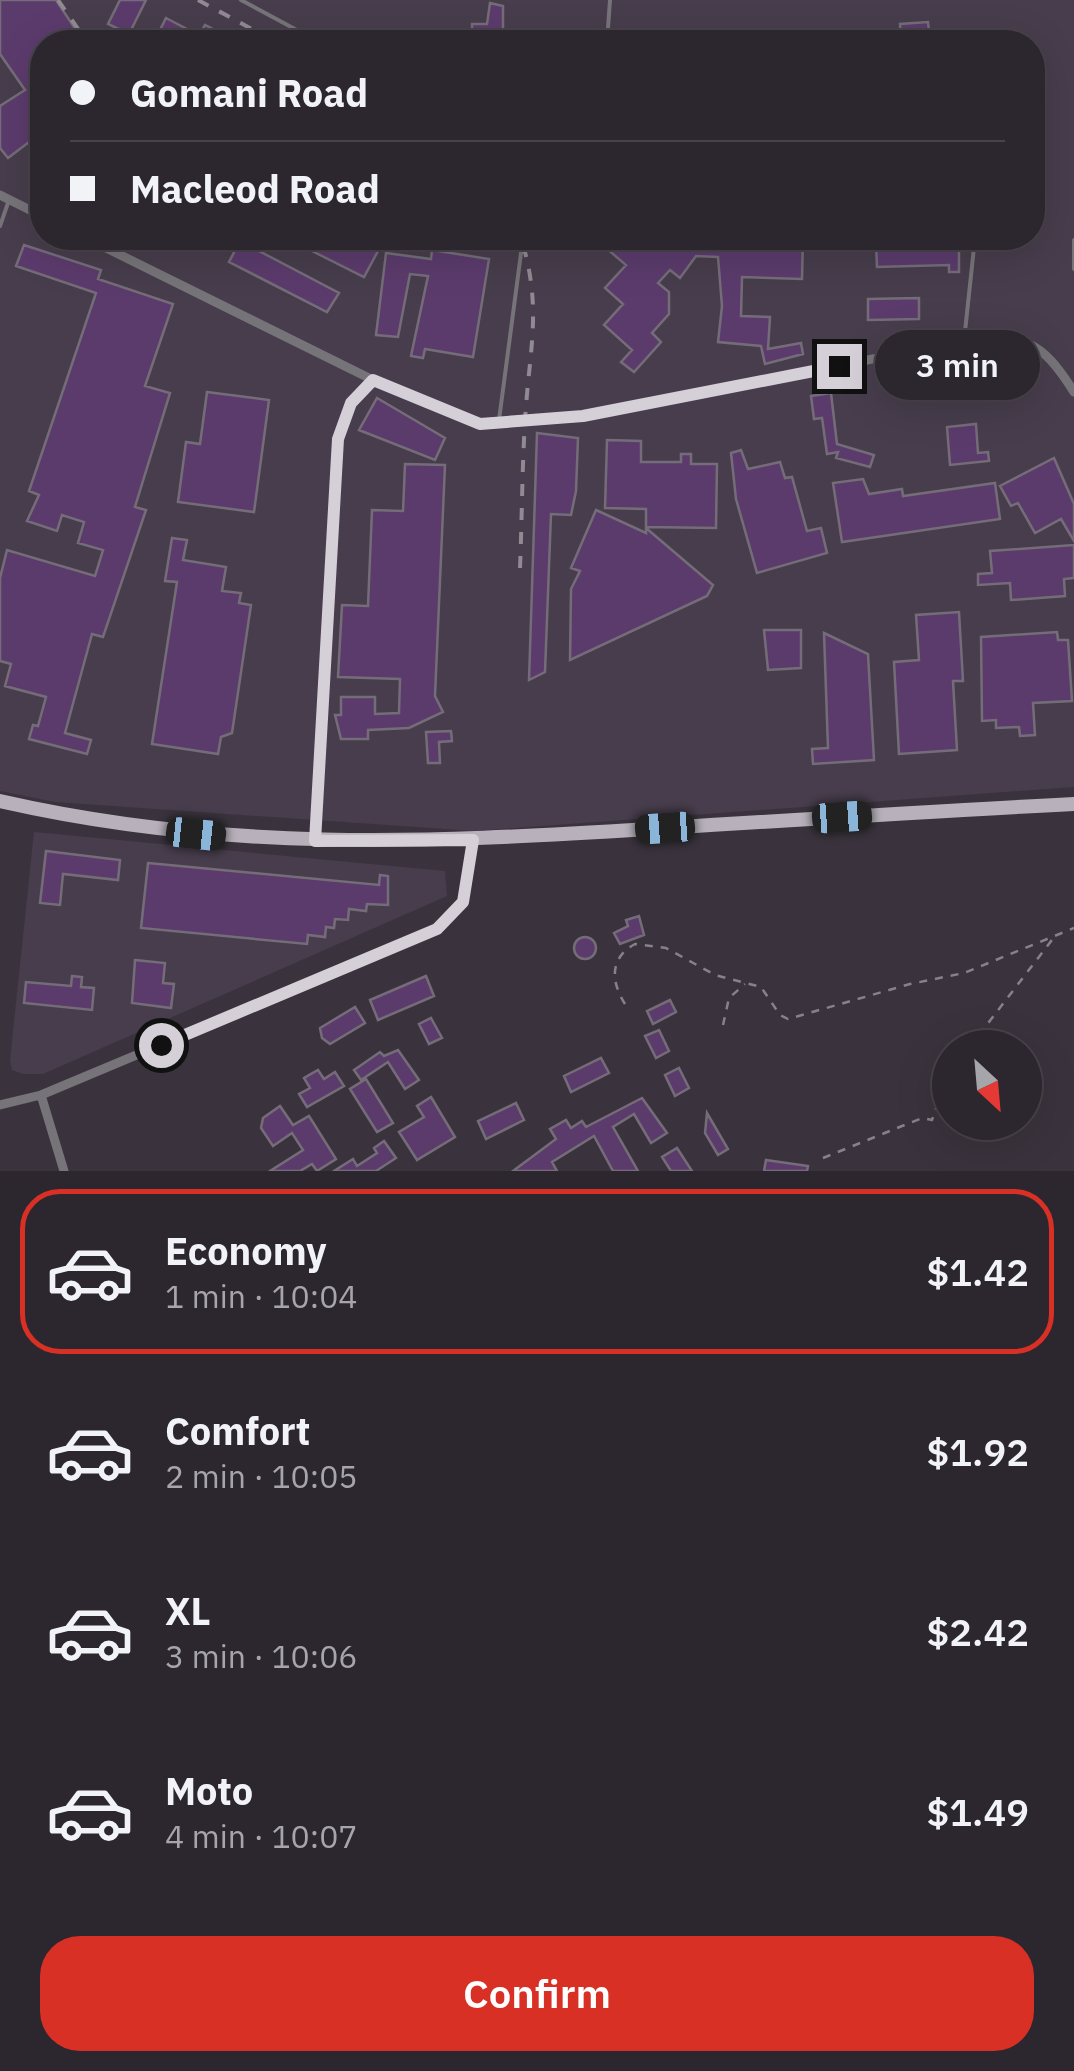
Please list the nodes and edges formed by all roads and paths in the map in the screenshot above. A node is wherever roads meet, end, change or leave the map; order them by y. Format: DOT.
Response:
graph roads {
  1 [pos="241,0"];
  2 [pos="610,0"];
  3 [pos="297,30"];
  4 [pos="608,30"];
  5 [pos="4,197"];
  6 [pos="30,210"];
  7 [pos="0,226"];
  8 [pos="1074,240"];
  9 [pos="110,250"];
  10 [pos="520,250"];
  11 [pos="974,250"];
  12 [pos="1074,269"];
  13 [pos="964,341"];
  14 [pos="373,380"];
  15 [pos="1072,386"];
  16 [pos="498,425"];
  17 [pos="0,801"];
  18 [pos="1074,804"];
  19 [pos="473,840"];
  20 [pos="315,841"];
  21 [pos="1074,928"];
  22 [pos="1056,935"];
  23 [pos="746,983"];
  24 [pos="625,1004"];
  25 [pos="722,1025"];
  26 [pos="983,1030"];
  27 [pos="40,1095"];
  28 [pos="1,1103"];
  29 [pos="932,1120"];
  30 [pos="823,1158"];
  31 [pos="64,1171"];
  1 -- 3 [label="lane"];
  2 -- 4 [label="lane"];
  5 -- 6 [label="street"];
  5 -- 7 [label="lane"];
  8 -- 12 [label="lane"];
  9 -- 14 [label="street"];
  10 -- 16 [label="lane"];
  11 -- 13 [label="lane"];
  13 -- 15 [label="street"];
  13 -- 16 [label="street"];
  14 -- 16 [label="street"];
  14 -- 20 [label="lane"];
  17 -- 20 [label="main road"];
  18 -- 19 [label="main road"];
  19 -- 20 [label="main road"];
  19 -- 27 [label="street"];
  21 -- 22 [label="path"];
  22 -- 23 [label="path"];
  22 -- 26 [label="path"];
  23 -- 24 [label="path"];
  23 -- 25 [label="path"];
  27 -- 28 [label="street"];
  27 -- 31 [label="street"];
  29 -- 30 [label="path"];
}
